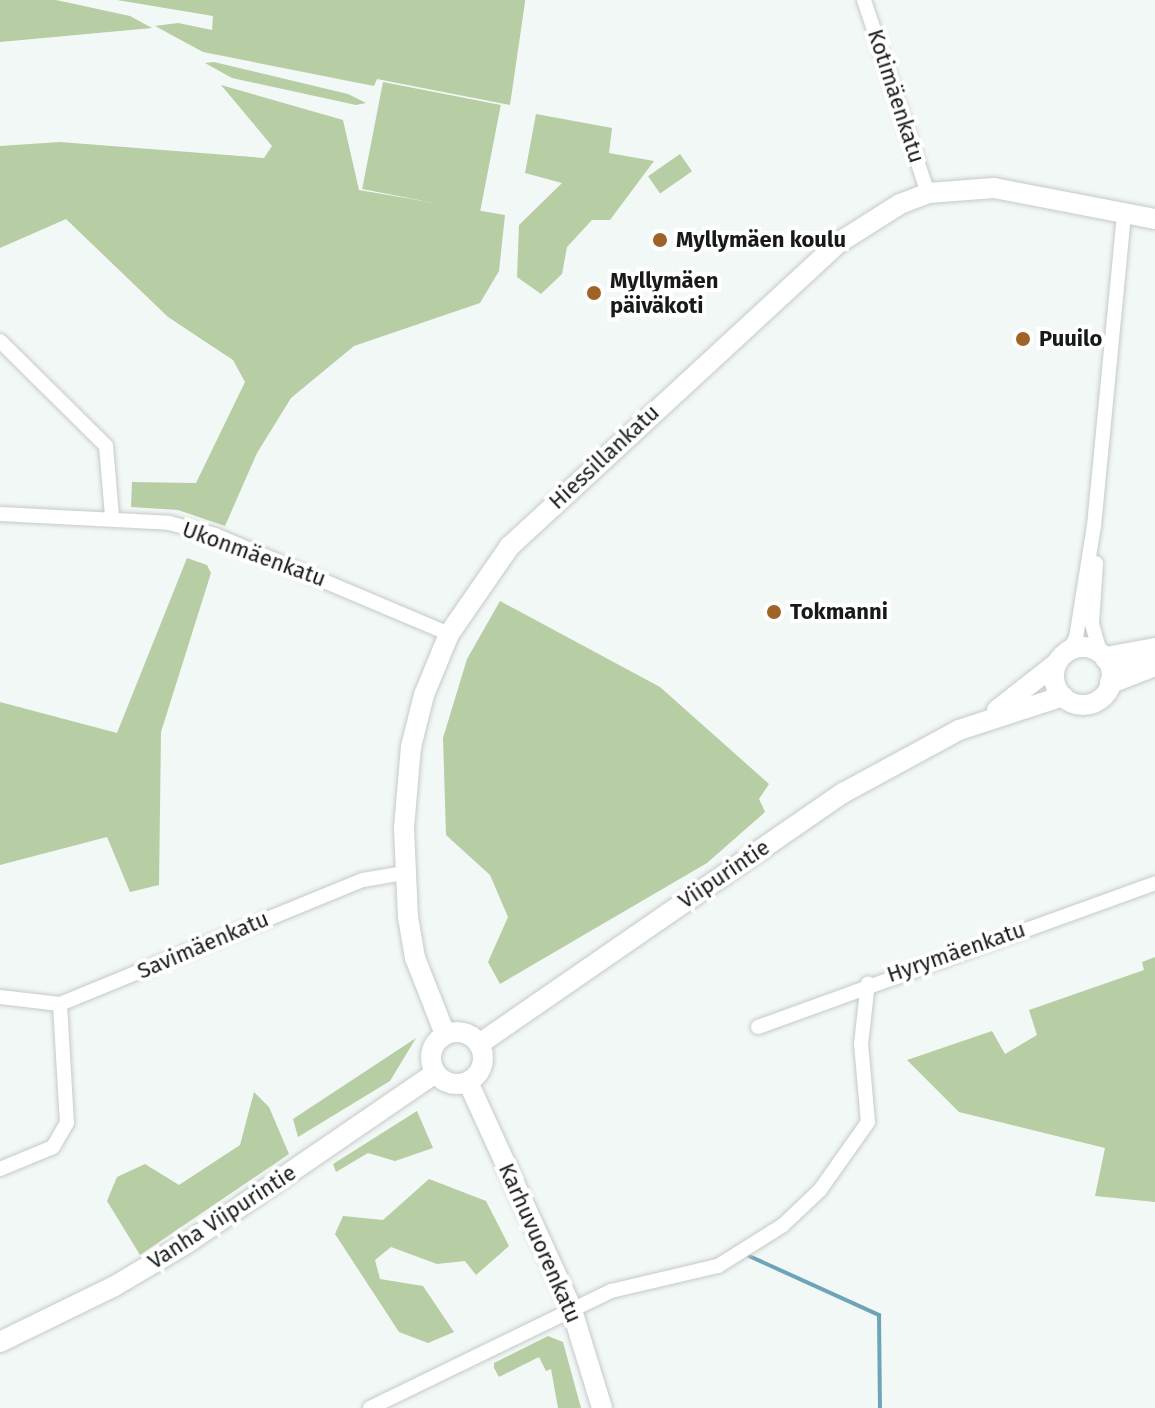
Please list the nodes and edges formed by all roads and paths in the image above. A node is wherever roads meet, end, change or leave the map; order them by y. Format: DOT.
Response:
graph roads {
  1 [pos="864,0"];
  2 [pos="928,193"];
  3 [pos="1124,212"];
  4 [pos="1155,219"];
  5 [pos="0,341"];
  6 [pos="0,514"];
  7 [pos="112,516"];
  8 [pos="1094,526"];
  9 [pos="449,634"];
  10 [pos="1155,649"];
  11 [pos="1103,655"];
  12 [pos="1063,657"];
  13 [pos="1155,665"];
  14 [pos="1111,682"];
  15 [pos="1063,696"];
  16 [pos="979,722"];
  17 [pos="404,873"];
  18 [pos="1155,883"];
  19 [pos="868,983"];
  20 [pos="0,997"];
  21 [pos="60,1004"];
  22 [pos="758,1027"];
  23 [pos="445,1034"];
  24 [pos="479,1044"];
  25 [pos="434,1074"];
  26 [pos="468,1082"];
  27 [pos="0,1169"];
  28 [pos="571,1307"];
  29 [pos="0,1342"];
  30 [pos="370,1408"];
  31 [pos="602,1408"];
  1 -- 2 [label="street, Kotimäenkatu"];
  2 -- 3 [label="street, Hiessillankatu"];
  2 -- 9 [label="street, Hiessillankatu"];
  3 -- 4 [label="street, Hiessillankatu"];
  3 -- 8 [label="street"];
  5 -- 7 [label="street"];
  6 -- 7 [label="street, Ukonmäenkatu"];
  7 -- 9 [label="street, Ukonmäenkatu"];
  8 -- 11 [label="street"];
  8 -- 12 [label="street"];
  9 -- 17 [label="street, Hiessillankatu"];
  10 -- 11 [label="main road"];
  11 -- 12 [label="street"];
  11 -- 14 [label="street"];
  12 -- 15 [label="street"];
  12 -- 16 [label="street, Viipurintie"];
  13 -- 14 [label="main road"];
  14 -- 15 [label="street"];
  15 -- 16 [label="street, Viipurintie"];
  16 -- 24 [label="street, Viipurintie"];
  17 -- 21 [label="street, Savimäenkatu"];
  17 -- 23 [label="street, Hiessillankatu"];
  18 -- 19 [label="street, Hyrymäenkatu"];
  19 -- 22 [label="street, Hyrymäenkatu"];
  19 -- 28 [label="street"];
  20 -- 21 [label="street, Savimäenkatu"];
  21 -- 27 [label="street"];
  23 -- 24 [label="street"];
  23 -- 25 [label="street"];
  24 -- 26 [label="street"];
  25 -- 26 [label="street"];
  25 -- 29 [label="street, Vanha Viipurintie"];
  26 -- 28 [label="street, Karhuvuorenkatu"];
  28 -- 30 [label="street"];
  28 -- 31 [label="street, Karhuvuorenkatu"];
}
